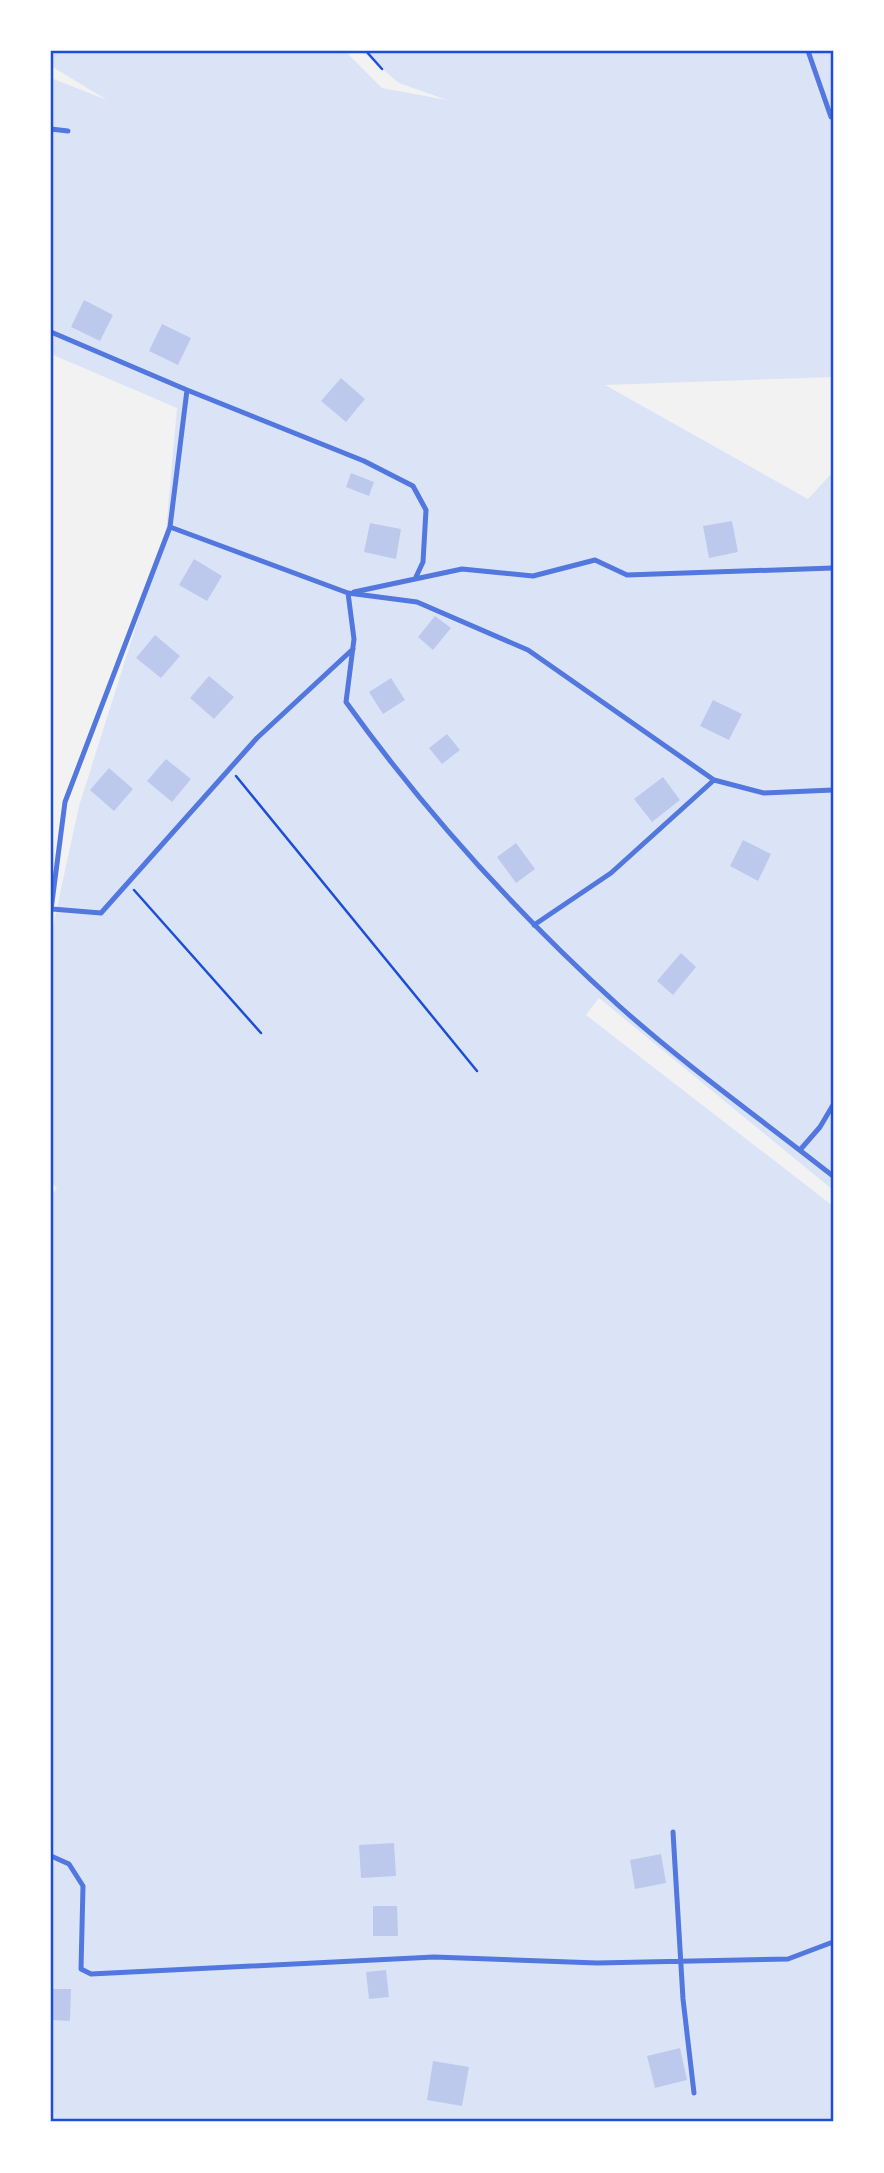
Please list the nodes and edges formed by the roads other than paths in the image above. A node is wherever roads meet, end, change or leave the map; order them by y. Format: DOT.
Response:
graph roads {
  1 [pos="808,51"];
  2 [pos="831,117"];
  3 [pos="51,129"];
  4 [pos="68,131"];
  5 [pos="51,332"];
  6 [pos="187,390"];
  7 [pos="170,527"];
  8 [pos="833,568"];
  9 [pos="415,579"];
  10 [pos="348,593"];
  11 [pos="353,649"];
  12 [pos="713,780"];
  13 [pos="833,781"];
  14 [pos="832,790"];
  15 [pos="51,910"];
  16 [pos="534,925"];
  17 [pos="833,1105"];
  18 [pos="800,1150"];
  19 [pos="833,1176"];
  20 [pos="673,1832"];
  21 [pos="51,1856"];
  22 [pos="833,1942"];
  23 [pos="681,1961"];
  24 [pos="694,2092"];
  1 -- 2 [label="lane"];
  3 -- 4 [label="lane"];
  5 -- 6 [label="lane"];
  6 -- 7 [label="lane"];
  6 -- 9 [label="lane"];
  7 -- 10 [label="lane"];
  7 -- 15 [label="lane"];
  8 -- 9 [label="lane"];
  9 -- 10 [label="lane"];
  10 -- 11 [label="lane"];
  10 -- 12 [label="lane"];
  11 -- 15 [label="lane"];
  11 -- 16 [label="lane"];
  12 -- 14 [label="lane"];
  12 -- 16 [label="lane"];
  13 -- 14 [label="lane"];
  16 -- 18 [label="lane"];
  17 -- 18 [label="lane"];
  18 -- 19 [label="lane"];
  20 -- 23 [label="lane"];
  21 -- 23 [label="lane"];
  22 -- 23 [label="lane"];
  23 -- 24 [label="lane"];
}
